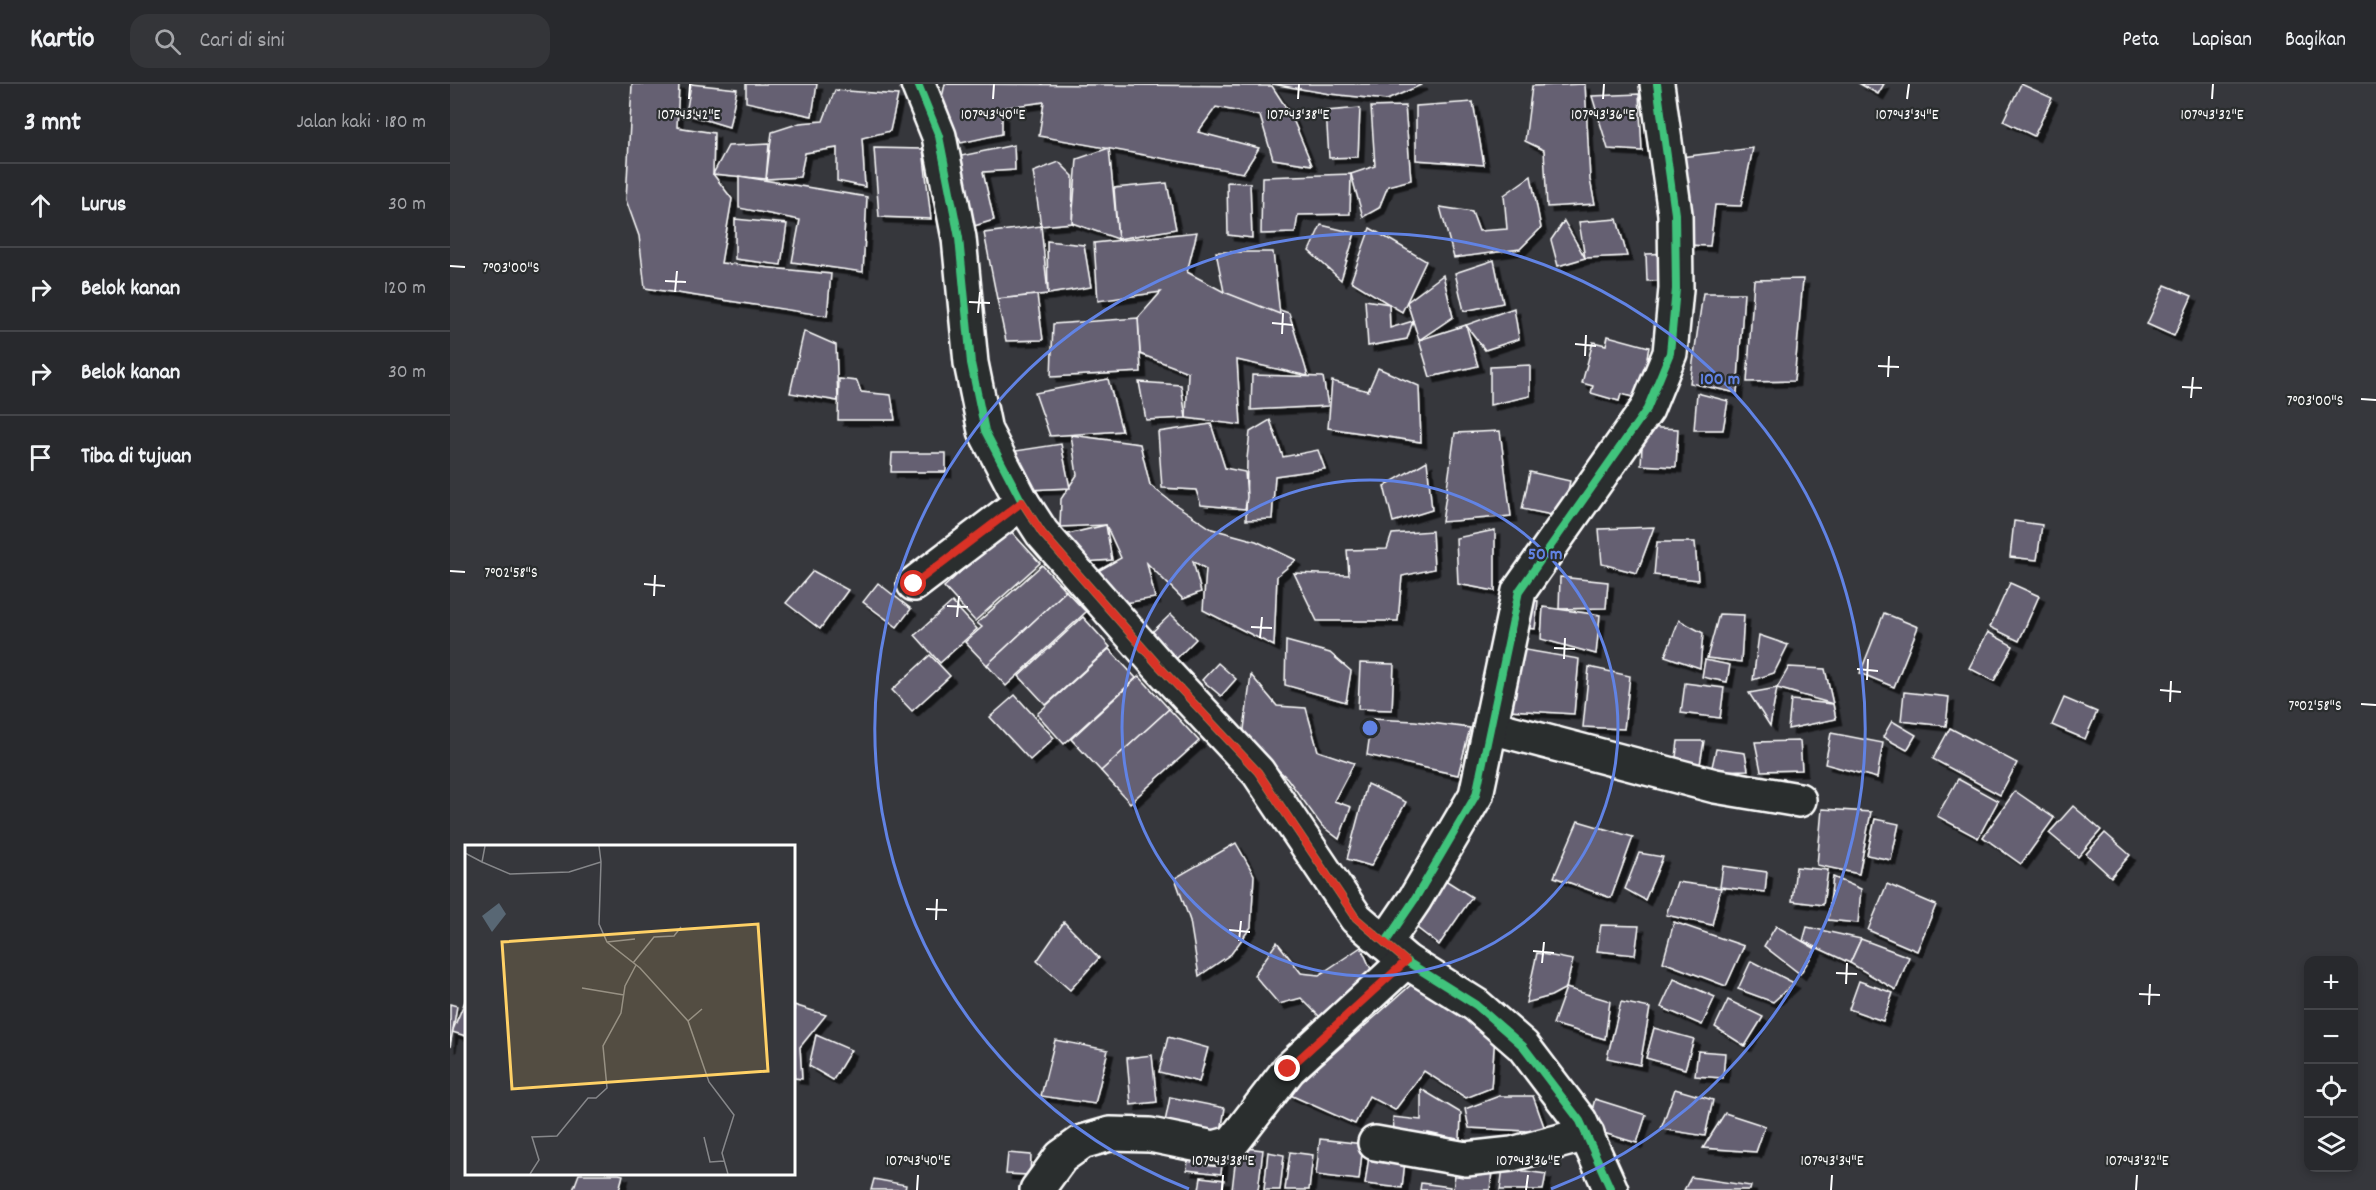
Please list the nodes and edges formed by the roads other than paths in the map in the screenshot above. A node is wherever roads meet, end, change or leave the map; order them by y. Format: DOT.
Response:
graph roads {
  1 [pos="918,84"];
  2 [pos="1657,84"];
  3 [pos="1022,502"];
  4 [pos="914,584"];
  5 [pos="1491,727"];
  6 [pos="1799,800"];
  7 [pos="1395,952"];
  8 [pos="1587,1134"];
  9 [pos="1375,1143"];
  10 [pos="1037,1190"];
  11 [pos="1611,1190"];
  1 -- 3 [label="street"];
  2 -- 5 [label="street"];
  3 -- 4 [label="street"];
  3 -- 7 [label="street"];
  5 -- 6 [label="street"];
  5 -- 7 [label="street"];
  7 -- 8 [label="street"];
  7 -- 10 [label="street"];
  8 -- 9 [label="street"];
  8 -- 11 [label="street"];
}
